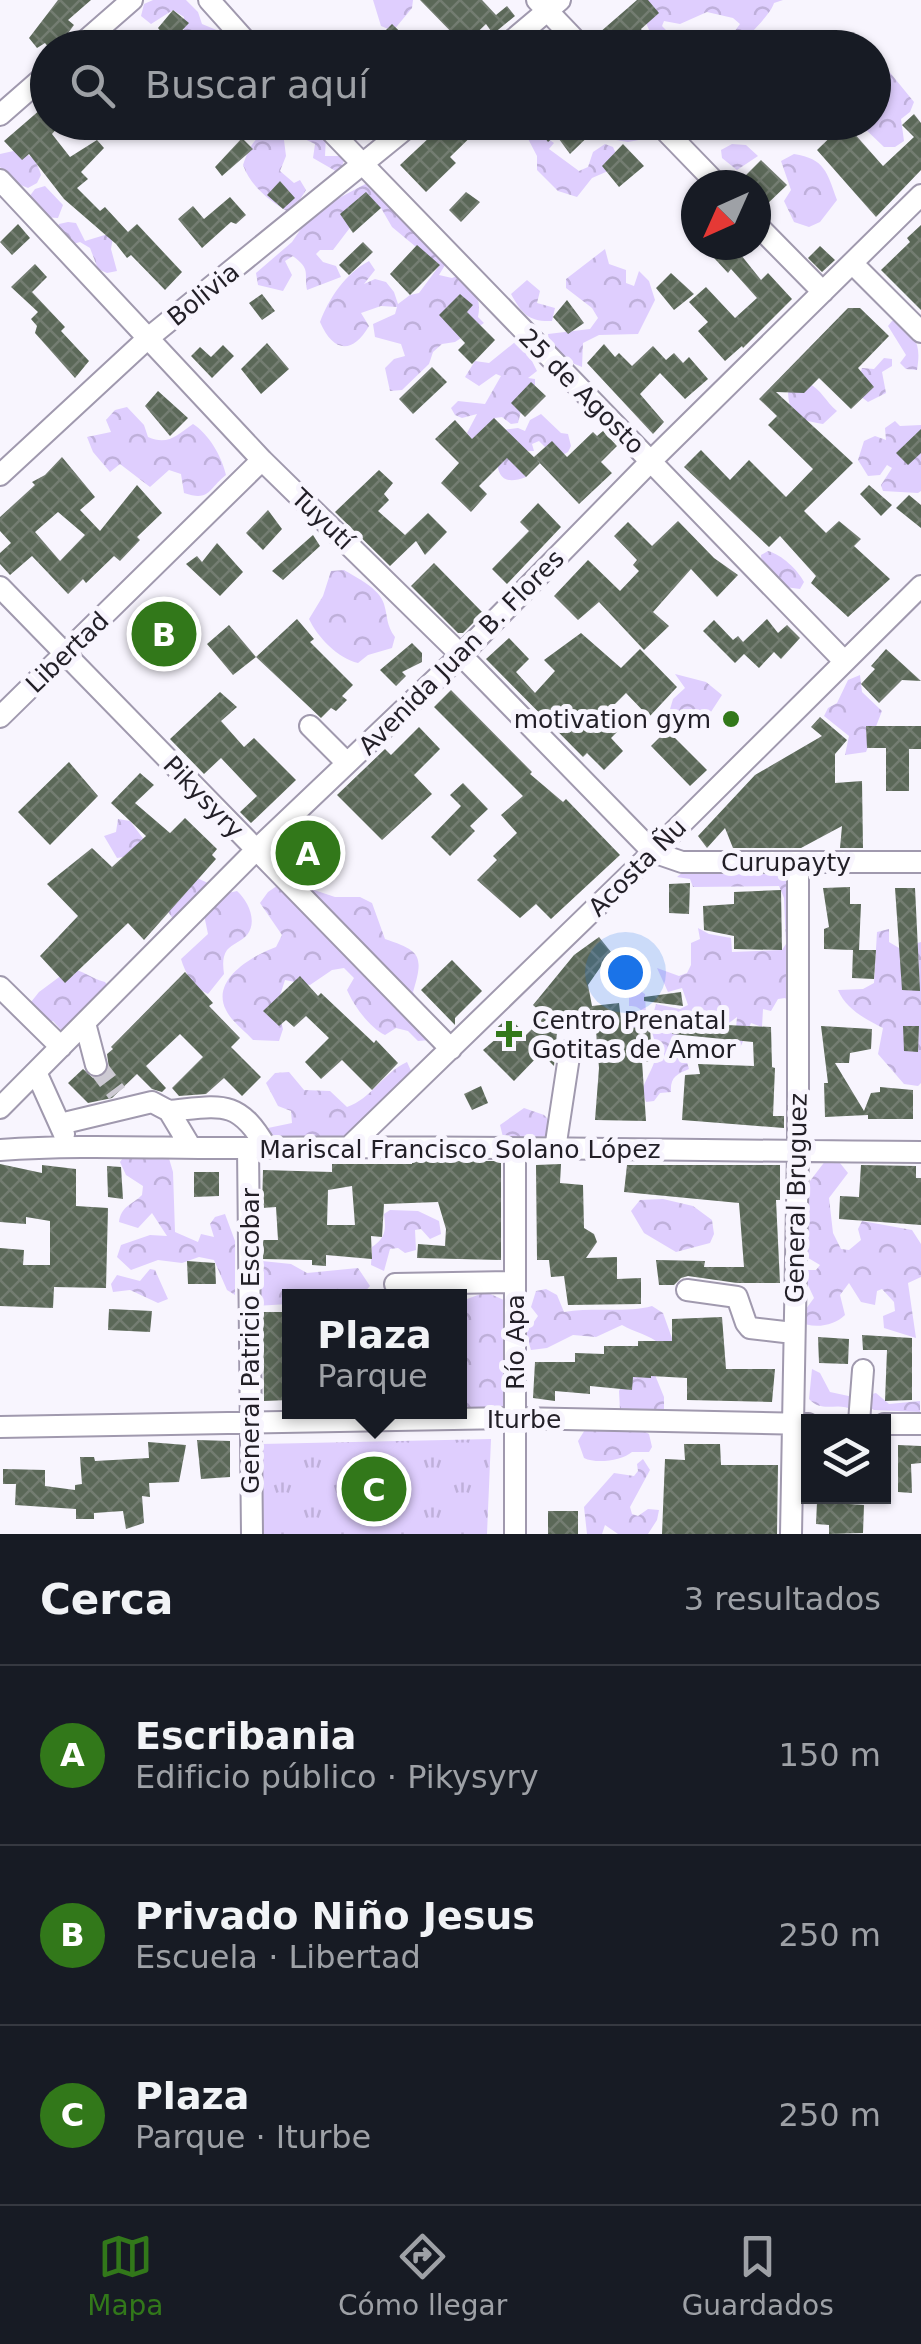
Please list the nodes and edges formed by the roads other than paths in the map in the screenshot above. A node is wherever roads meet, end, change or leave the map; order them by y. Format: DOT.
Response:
graph roads {
  1 [pos="132,0"];
  2 [pos="209,0"];
  3 [pos="548,4"];
  4 [pos="98,30"];
  5 [pos="236,30"];
  6 [pos="521,30"];
  7 [pos="569,30"];
  8 [pos="30,89"];
  9 [pos="0,115"];
  10 [pos="338,140"];
  11 [pos="393,140"];
  12 [pos="674,140"];
  13 [pos="362,166"];
  14 [pos="703,170"];
  15 [pos="0,180"];
  16 [pos="921,195"];
  17 [pos="771,239"];
  18 [pos="852,263"];
  19 [pos="824,292"];
  20 [pos="921,332"];
  21 [pos="147,338"];
  22 [pos="262,460"];
  23 [pos="651,461"];
  24 [pos="0,475"];
  25 [pos="921,586"];
  26 [pos="0,587"];
  27 [pos="67,654"];
  28 [pos="462,656"];
  29 [pos="843,660"];
  30 [pos="0,717"];
  31 [pos="310,726"];
  32 [pos="347,763"];
  33 [pos="256,850"];
  34 [pos="653,852"];
  35 [pos="921,862"];
  36 [pos="798,863"];
  37 [pos="0,988"];
  38 [pos="85,1023"];
  39 [pos="62,1047"];
  40 [pos="451,1049"];
  41 [pos="570,1050"];
  42 [pos="96,1065"];
  43 [pos="36,1072"];
  44 [pos="0,1108"];
  45 [pos="168,1111"];
  46 [pos="60,1124"];
  47 [pos="69,1145"];
  48 [pos="351,1145"];
  49 [pos="190,1146"];
  50 [pos="257,1148"];
  51 [pos="0,1150"];
  52 [pos="516,1150"];
  53 [pos="555,1150"];
  54 [pos="798,1152"];
  55 [pos="921,1152"];
  56 [pos="516,1282"];
  57 [pos="395,1284"];
  58 [pos="687,1290"];
  59 [pos="793,1333"];
  60 [pos="863,1370"];
  61 [pos="860,1414"];
  62 [pos="515,1418"];
  63 [pos="462,1419"];
  64 [pos="467,1419"];
  65 [pos="250,1423"];
  66 [pos="800,1424"];
  67 [pos="891,1424"];
  68 [pos="921,1424"];
  69 [pos="0,1427"];
  70 [pos="252,1534"];
  71 [pos="515,1534"];
  72 [pos="791,1534"];
  1 -- 4 [label="street"];
  2 -- 5 [label="street"];
  3 -- 6 [label="street"];
  3 -- 7 [label="street"];
  8 -- 9 [label="street"];
  10 -- 13 [label="street, 25 de Agosto"];
  11 -- 13 [label="street, Bolivia"];
  12 -- 14 [label="street"];
  13 -- 21 [label="street, Bolivia"];
  13 -- 23 [label="street, 25 de Agosto"];
  15 -- 21 [label="street, Tuyutí"];
  16 -- 18 [label="street, Avenida Juan B. Flores"];
  17 -- 19 [label="street"];
  18 -- 19 [label="street, Avenida Juan B. Flores"];
  18 -- 20 [label="street"];
  19 -- 23 [label="street, Avenida Juan B. Flores"];
  21 -- 22 [label="street, Tuyutí"];
  21 -- 24 [label="street, Bolivia"];
  22 -- 27 [label="street, Libertad"];
  22 -- 28 [label="street, Tuyutí"];
  23 -- 28 [label="street, Avenida Juan B. Flores"];
  23 -- 29 [label="street, 25 de Agosto"];
  25 -- 29 [label="street, Acosta Ñu"];
  26 -- 27 [label="street, Pikysyry"];
  27 -- 30 [label="street, Libertad"];
  27 -- 33 [label="street, Pikysyry"];
  28 -- 32 [label="street, Avenida Juan B. Flores"];
  28 -- 34 [label="street, Tuyutí"];
  29 -- 34 [label="street, Acosta Ñu"];
  31 -- 32 [label="street"];
  32 -- 33 [label="street, Avenida Juan B. Flores"];
  33 -- 38 [label="street, Avenida Juan B. Flores"];
  33 -- 40 [label="street, Pikysyry"];
  34 -- 36 [label="street, Curupayty"];
  34 -- 40 [label="street, Acosta Ñu"];
  35 -- 36 [label="street, Curupayty"];
  36 -- 54 [label="street, General Bruguez"];
  37 -- 39 [label="street"];
  38 -- 39 [label="street, Avenida Juan B. Flores"];
  38 -- 42 [label="street"];
  39 -- 43 [label="street, Avenida Juan B. Flores"];
  40 -- 48 [label="street, Acosta Ñu"];
  41 -- 53 [label="street"];
  43 -- 44 [label="street, Avenida Juan B. Flores"];
  43 -- 46 [label="street"];
  45 -- 46 [label="street"];
  45 -- 49 [label="street"];
  45 -- 50 [label="street"];
  46 -- 47 [label="street"];
  47 -- 49 [label="street, Mariscal Francisco Solano López"];
  47 -- 51 [label="street, Mariscal Francisco Solano López"];
  48 -- 50 [label="street, Mariscal Francisco Solano López"];
  48 -- 52 [label="street, Mariscal Francisco Solano López"];
  49 -- 50 [label="street, Mariscal Francisco Solano López"];
  50 -- 65 [label="street, General Patricio Escobar"];
  52 -- 53 [label="street, Mariscal Francisco Solano López"];
  52 -- 56 [label="street, Río Apa"];
  53 -- 54 [label="street, Mariscal Francisco Solano López"];
  54 -- 55 [label="street, Mariscal Francisco Solano López"];
  54 -- 59 [label="street, General Bruguez"];
  56 -- 57 [label="street"];
  56 -- 62 [label="street, Río Apa"];
  58 -- 59 [label="street"];
  59 -- 66 [label="street, General Bruguez"];
  60 -- 61 [label="street"];
  62 -- 64 [label="street, Iturbe"];
  62 -- 66 [label="street, Iturbe"];
  62 -- 71 [label="street, Río Apa"];
  63 -- 65 [label="street, Iturbe"];
  65 -- 69 [label="street, Iturbe"];
  65 -- 70 [label="street, General Patricio Escobar"];
  66 -- 72 [label="street, General Bruguez"];
  67 -- 68 [label="street"];
}
